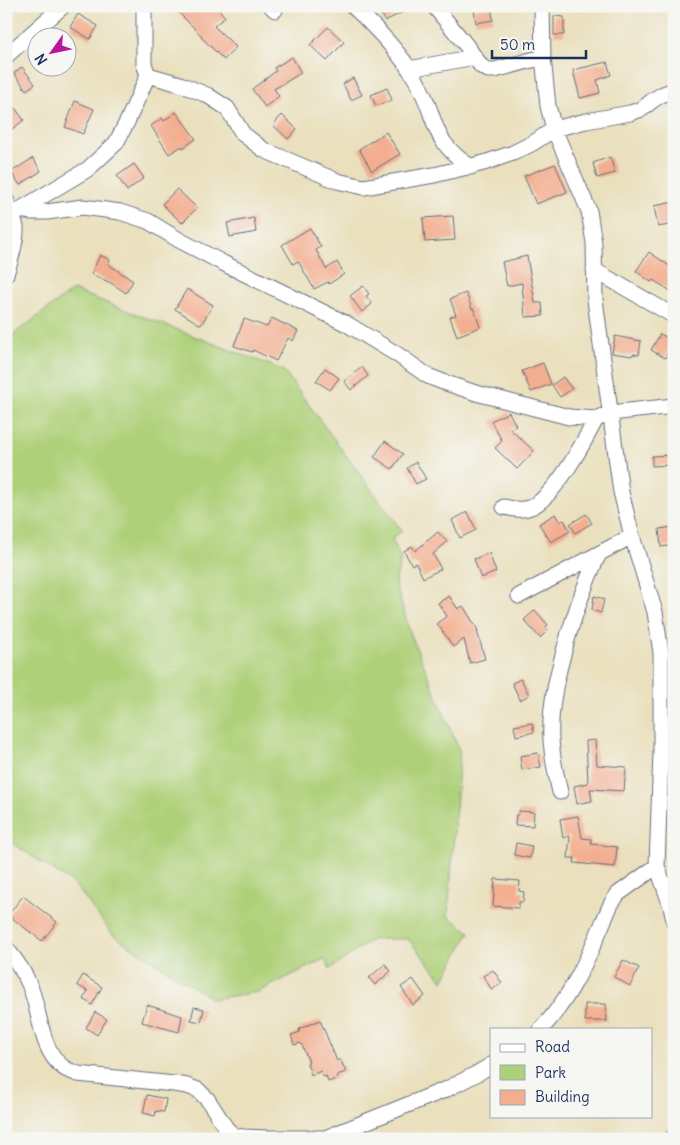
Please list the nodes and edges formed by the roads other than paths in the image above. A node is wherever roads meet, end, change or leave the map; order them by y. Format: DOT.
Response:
graph roads {
  1 [pos="63,6"];
  2 [pos="144,6"];
  3 [pos="353,6"];
  4 [pos="434,6"];
  5 [pos="542,6"];
  6 [pos="6,56"];
  7 [pos="475,57"];
  8 [pos="543,57"];
  9 [pos="409,69"];
  10 [pos="148,76"];
  11 [pos="674,90"];
  12 [pos="554,129"];
  13 [pos="471,166"];
  14 [pos="13,208"];
  15 [pos="594,270"];
  16 [pos="6,274"];
  17 [pos="674,316"];
  18 [pos="674,406"];
  19 [pos="611,413"];
  20 [pos="596,418"];
  21 [pos="504,507"];
  22 [pos="632,536"];
  23 [pos="599,554"];
  24 [pos="519,596"];
  25 [pos="668,751"];
  26 [pos="560,792"];
  27 [pos="657,866"];
  28 [pos="674,921"];
  29 [pos="6,948"];
  30 [pos="542,1028"];
  31 [pos="490,1066"];
  32 [pos="323,1138"];
  1 -- 6 [label="street"];
  2 -- 10 [label="street"];
  3 -- 9 [label="street"];
  4 -- 7 [label="street"];
  5 -- 8 [label="street"];
  7 -- 8 [label="street"];
  7 -- 9 [label="street"];
  8 -- 12 [label="street"];
  9 -- 13 [label="street"];
  10 -- 13 [label="street"];
  10 -- 14 [label="street"];
  11 -- 12 [label="street"];
  12 -- 13 [label="street"];
  12 -- 15 [label="street"];
  14 -- 16 [label="street"];
  14 -- 20 [label="street"];
  15 -- 17 [label="street"];
  15 -- 19 [label="street"];
  18 -- 19 [label="street"];
  19 -- 20 [label="street"];
  19 -- 22 [label="street"];
  20 -- 21 [label="street"];
  22 -- 23 [label="street"];
  22 -- 25 [label="street"];
  23 -- 24 [label="street"];
  23 -- 26 [label="street"];
  25 -- 27 [label="street"];
  27 -- 28 [label="street"];
  27 -- 30 [label="street"];
  29 -- 32 [label="street"];
  31 -- 32 [label="street"];
}
